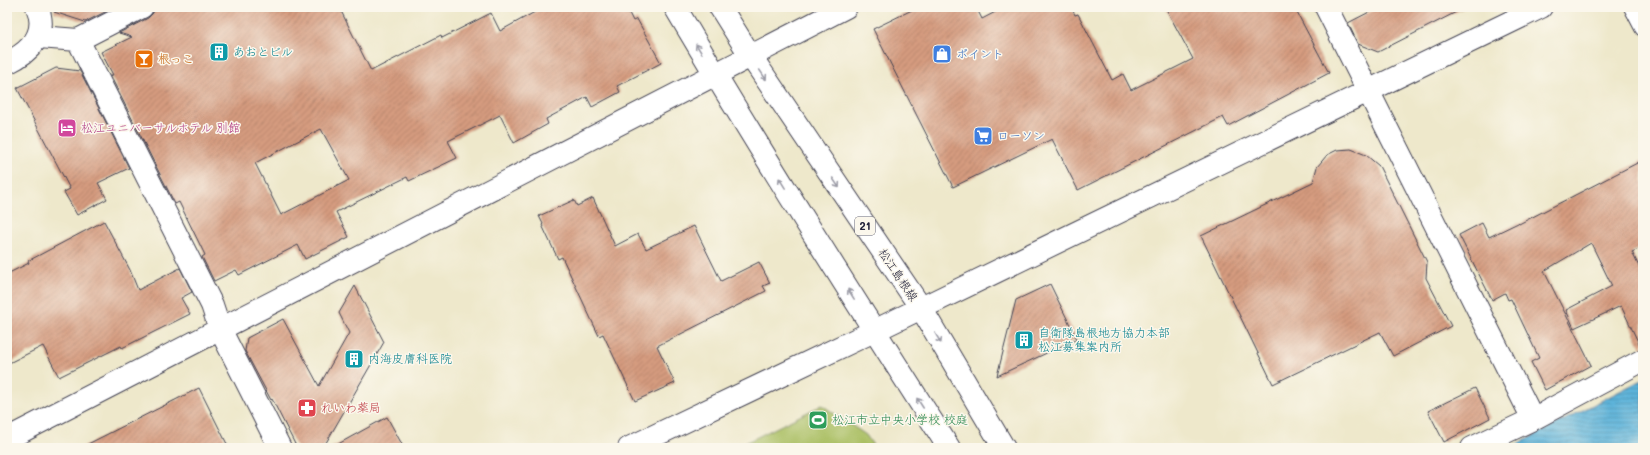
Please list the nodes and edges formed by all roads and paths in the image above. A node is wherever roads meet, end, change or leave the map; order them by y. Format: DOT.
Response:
graph roads {
  1 [pos="37,7"];
  2 [pos="142,7"];
  3 [pos="675,7"];
  4 [pos="720,7"];
  5 [pos="846,7"];
  6 [pos="1326,7"];
  7 [pos="1541,7"];
  8 [pos="1632,7"];
  9 [pos="1643,28"];
  10 [pos="39,37"];
  11 [pos="78,40"];
  12 [pos="750,56"];
  13 [pos="7,63"];
  14 [pos="714,74"];
  15 [pos="1369,91"];
  16 [pos="921,308"];
  17 [pos="220,329"];
  18 [pos="874,331"];
  19 [pos="1643,360"];
  20 [pos="1533,419"];
  21 [pos="7,439"];
  22 [pos="280,448"];
  23 [pos="629,448"];
  24 [pos="949,448"];
  25 [pos="1004,448"];
  26 [pos="1472,448"];
  1 -- 10 [label="street"];
  2 -- 11 [label="street"];
  14 -- 3 [label="street, one-way"];
  4 -- 12 [label="street, 松江島根線 / 21"];
  5 -- 12 [label="street"];
  6 -- 15 [label="street"];
  7 -- 15 [label="street"];
  8 -- 9 [label="lane"];
  10 -- 11 [label="street"];
  10 -- 13 [label="street"];
  11 -- 17 [label="street"];
  12 -- 14 [label="street"];
  12 -- 16 [label="street, 松江島根線 / 21, one-way"];
  14 -- 17 [label="street"];
  18 -- 14 [label="street, one-way"];
  15 -- 16 [label="street"];
  15 -- 20 [label="street"];
  16 -- 18 [label="street"];
  16 -- 25 [label="street, 松江島根線 / 21, one-way"];
  17 -- 21 [label="street"];
  17 -- 22 [label="street"];
  18 -- 23 [label="street"];
  24 -- 18 [label="street, one-way"];
  19 -- 20 [label="street"];
  20 -- 26 [label="street"];
}
